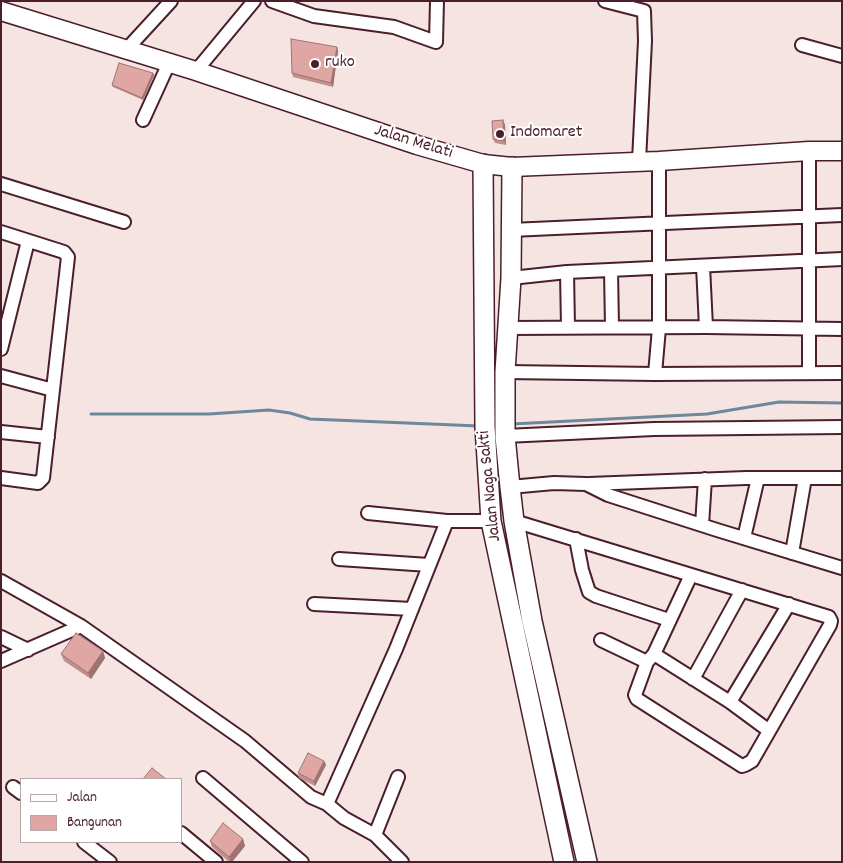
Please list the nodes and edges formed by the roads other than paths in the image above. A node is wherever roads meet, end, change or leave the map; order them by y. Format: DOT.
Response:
graph roads {
  1 [pos="171,1"];
  2 [pos="254,1"];
  3 [pos="272,1"];
  4 [pos="437,1"];
  5 [pos="605,1"];
  6 [pos="1,11"];
  7 [pos="802,45"];
  8 [pos="126,50"];
  9 [pos="842,56"];
  10 [pos="169,63"];
  11 [pos="196,71"];
  12 [pos="143,120"];
  13 [pos="808,151"];
  14 [pos="842,151"];
  15 [pos="639,161"];
  16 [pos="659,161"];
  17 [pos="483,164"];
  18 [pos="512,167"];
  19 [pos="1,184"];
  20 [pos="842,215"];
  21 [pos="810,217"];
  22 [pos="124,222"];
  23 [pos="658,223"];
  24 [pos="511,230"];
  25 [pos="1,232"];
  26 [pos="28,241"];
  27 [pos="842,259"];
  28 [pos="808,260"];
  29 [pos="704,266"];
  30 [pos="660,268"];
  31 [pos="611,270"];
  32 [pos="567,272"];
  33 [pos="511,278"];
  34 [pos="568,327"];
  35 [pos="612,327"];
  36 [pos="706,327"];
  37 [pos="508,328"];
  38 [pos="659,328"];
  39 [pos="842,328"];
  40 [pos="809,329"];
  41 [pos="1,349"];
  42 [pos="505,372"];
  43 [pos="809,373"];
  44 [pos="842,373"];
  45 [pos="655,374"];
  46 [pos="1,376"];
  47 [pos="53,390"];
  48 [pos="842,427"];
  49 [pos="1,432"];
  50 [pos="505,436"];
  51 [pos="48,437"];
  52 [pos="1,478"];
  53 [pos="758,478"];
  54 [pos="805,478"];
  55 [pos="842,478"];
  56 [pos="705,479"];
  57 [pos="586,484"];
  58 [pos="510,487"];
  59 [pos="368,513"];
  60 [pos="491,521"];
  61 [pos="514,521"];
  62 [pos="447,522"];
  63 [pos="702,525"];
  64 [pos="744,538"];
  65 [pos="576,539"];
  66 [pos="792,553"];
  67 [pos="339,559"];
  68 [pos="841,563"];
  69 [pos="429,565"];
  70 [pos="691,575"];
  71 [pos="1,581"];
  72 [pos="742,590"];
  73 [pos="314,604"];
  74 [pos="788,604"];
  75 [pos="412,609"];
  76 [pos="669,620"];
  77 [pos="81,626"];
  78 [pos="1,637"];
  79 [pos="601,640"];
  80 [pos="28,650"];
  81 [pos="651,658"];
  82 [pos="1,661"];
  83 [pos="693,679"];
  84 [pos="730,702"];
  85 [pos="768,730"];
  86 [pos="398,776"];
  87 [pos="203,778"];
  88 [pos="327,804"];
  89 [pos="577,819"];
  90 [pos="556,825"];
  91 [pos="182,835"];
  92 [pos="375,835"];
  93 [pos="85,843"];
  94 [pos="110,862"];
  95 [pos="216,862"];
  96 [pos="302,862"];
  97 [pos="402,862"];
  98 [pos="564,862"];
  99 [pos="587,862"];
  1 -- 8 [label="street"];
  2 -- 11 [label="street"];
  3 -- 4 [label="street"];
  5 -- 15 [label="street"];
  6 -- 8 [label="main road, Jalan Melati"];
  7 -- 9 [label="street"];
  8 -- 10 [label="main road, Jalan Melati"];
  10 -- 11 [label="main road, Jalan Melati"];
  10 -- 12 [label="street"];
  11 -- 17 [label="main road, Jalan Melati"];
  13 -- 14 [label="main road, Jalan Melati"];
  13 -- 16 [label="main road, Jalan Melati"];
  13 -- 21 [label="street"];
  15 -- 16 [label="main road, Jalan Melati"];
  15 -- 18 [label="main road, Jalan Melati"];
  16 -- 23 [label="street"];
  17 -- 18 [label="main road, Jalan Melati"];
  17 -- 60 [label="main road, Jalan Naga Sakti"];
  18 -- 24 [label="main road, Jalan Naga Sakti"];
  19 -- 22 [label="street"];
  20 -- 21 [label="street"];
  21 -- 23 [label="street"];
  21 -- 28 [label="street"];
  23 -- 24 [label="street"];
  23 -- 30 [label="street"];
  24 -- 33 [label="main road, Jalan Naga Sakti"];
  25 -- 26 [label="street"];
  26 -- 41 [label="street"];
  26 -- 47 [label="street"];
  27 -- 28 [label="street"];
  28 -- 29 [label="street"];
  28 -- 40 [label="street"];
  29 -- 30 [label="street"];
  29 -- 36 [label="street"];
  30 -- 31 [label="street"];
  30 -- 38 [label="street"];
  31 -- 32 [label="street"];
  31 -- 35 [label="street"];
  32 -- 33 [label="street"];
  32 -- 34 [label="street"];
  33 -- 37 [label="main road, Jalan Naga Sakti"];
  34 -- 35 [label="street"];
  34 -- 37 [label="street"];
  35 -- 38 [label="street"];
  36 -- 38 [label="street"];
  36 -- 40 [label="street"];
  37 -- 42 [label="main road, Jalan Naga Sakti"];
  38 -- 45 [label="street"];
  39 -- 40 [label="street"];
  40 -- 43 [label="street"];
  42 -- 45 [label="street"];
  42 -- 50 [label="main road, Jalan Naga Sakti"];
  43 -- 44 [label="street"];
  43 -- 45 [label="street"];
  46 -- 47 [label="street"];
  47 -- 51 [label="street"];
  48 -- 50 [label="street"];
  49 -- 51 [label="street"];
  50 -- 58 [label="main road, Jalan Naga Sakti"];
  51 -- 52 [label="street"];
  53 -- 54 [label="street"];
  53 -- 56 [label="street"];
  53 -- 64 [label="street"];
  54 -- 55 [label="street"];
  54 -- 66 [label="street"];
  56 -- 57 [label="street"];
  56 -- 63 [label="street"];
  57 -- 58 [label="street"];
  57 -- 63 [label="street"];
  58 -- 61 [label="main road, Jalan Naga Sakti"];
  59 -- 62 [label="street"];
  60 -- 62 [label="street"];
  60 -- 90 [label="main road, Jalan Naga Sakti"];
  61 -- 65 [label="street"];
  61 -- 89 [label="main road, Jalan Naga Sakti"];
  62 -- 69 [label="street"];
  63 -- 64 [label="street"];
  64 -- 66 [label="street"];
  65 -- 70 [label="street"];
  65 -- 76 [label="street"];
  66 -- 68 [label="street"];
  67 -- 69 [label="street"];
  69 -- 75 [label="street"];
  70 -- 72 [label="street"];
  70 -- 76 [label="street"];
  71 -- 77 [label="street"];
  72 -- 74 [label="street"];
  72 -- 83 [label="street"];
  73 -- 75 [label="street"];
  74 -- 84 [label="street"];
  74 -- 85 [label="street"];
  75 -- 88 [label="street"];
  76 -- 81 [label="street"];
  77 -- 80 [label="street"];
  77 -- 88 [label="street"];
  78 -- 80 [label="street"];
  79 -- 81 [label="street"];
  80 -- 82 [label="street"];
  81 -- 83 [label="street"];
  81 -- 85 [label="street"];
  83 -- 84 [label="street"];
  84 -- 85 [label="street"];
  86 -- 92 [label="street"];
  87 -- 96 [label="street"];
  88 -- 92 [label="street"];
  89 -- 90 [label="main road"];
  89 -- 99 [label="main road, Jalan Naga Sakti"];
  90 -- 98 [label="main road, Jalan Naga Sakti"];
  91 -- 95 [label="street"];
  92 -- 97 [label="street"];
  93 -- 94 [label="street"];
}
